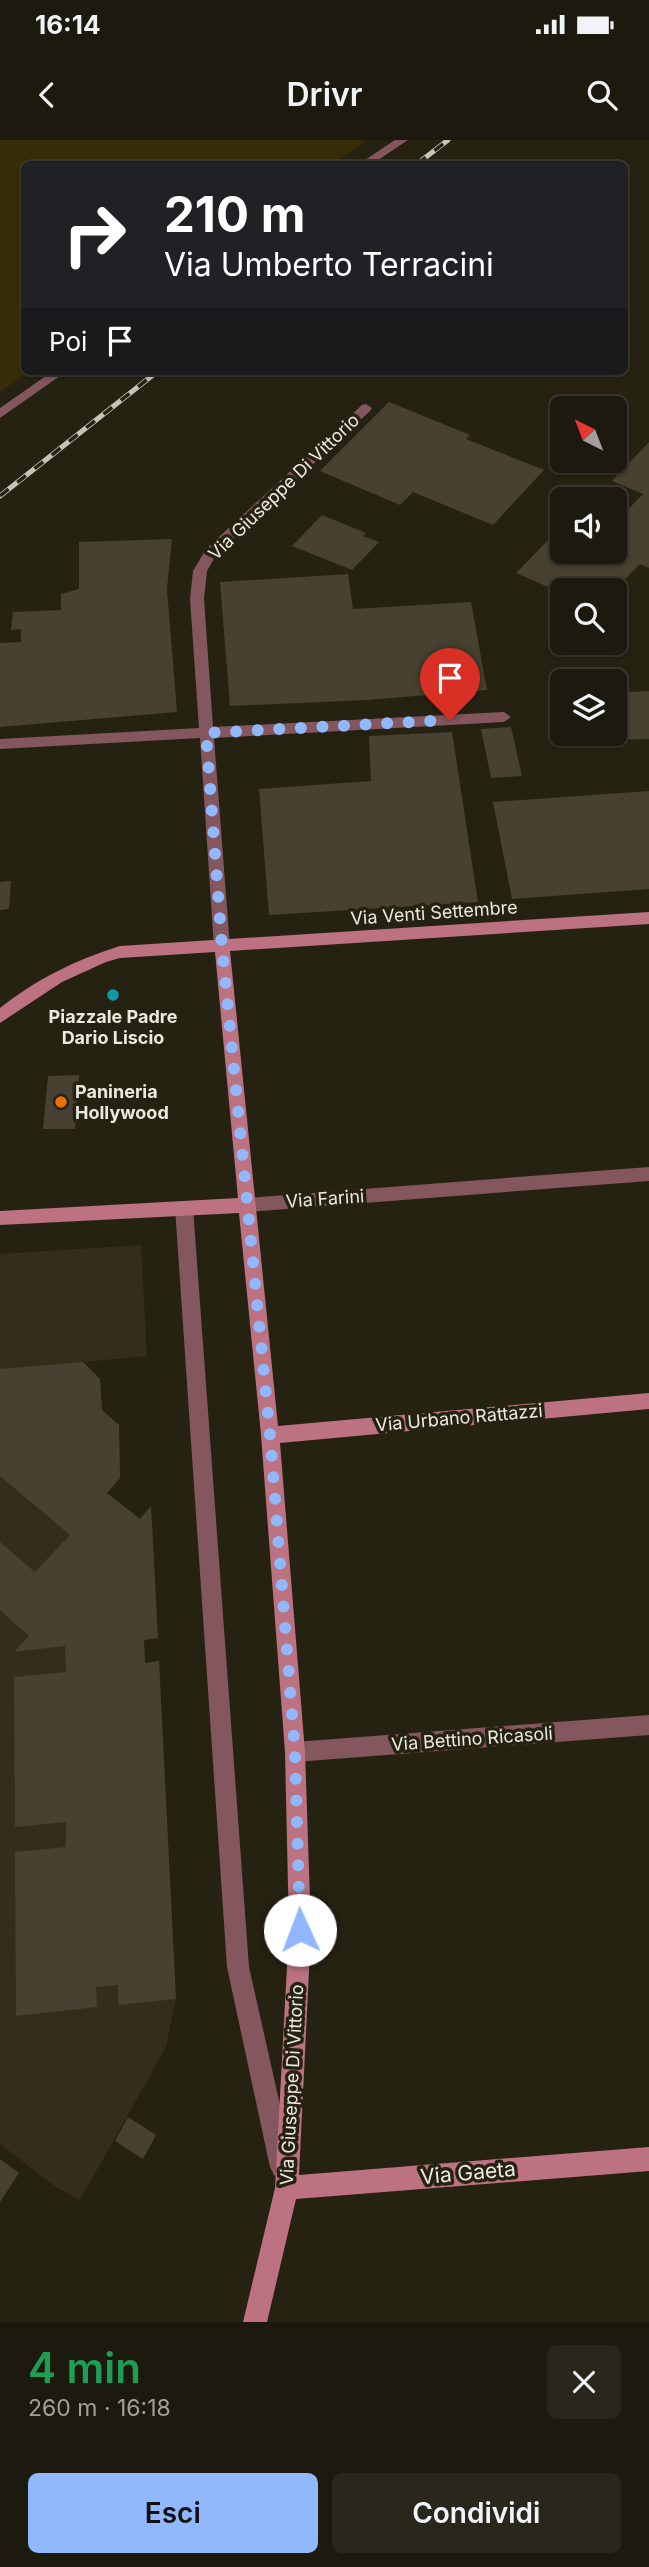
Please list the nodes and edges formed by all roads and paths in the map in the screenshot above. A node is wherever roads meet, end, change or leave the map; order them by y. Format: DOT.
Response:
graph roads {
  1 [pos="399,141"];
  2 [pos="369,161"];
  3 [pos="55,375"];
  4 [pos="366,408"];
  5 [pos="0,414"];
  6 [pos="504,717"];
  7 [pos="206,733"];
  8 [pos="0,744"];
  9 [pos="649,918"];
  10 [pos="222,947"];
  11 [pos="0,1017"];
  12 [pos="649,1174"];
  13 [pos="246,1205"];
  14 [pos="184,1208"];
  15 [pos="0,1218"];
  16 [pos="649,1401"];
  17 [pos="270,1435"];
  18 [pos="649,1725"];
  19 [pos="295,1752"];
  20 [pos="649,2159"];
  21 [pos="287,2188"];
  22 [pos="255,2322"];
  1 -- 2 [label="street"];
  3 -- 5 [label="street"];
  4 -- 7 [label="street, Via Giuseppe Di Vittorio"];
  6 -- 7 [label="street"];
  7 -- 8 [label="street"];
  7 -- 10 [label="street, Via Giuseppe Di Vittorio"];
  9 -- 10 [label="street, Via Venti Settembre"];
  10 -- 11 [label="street, Via Venti Settembre"];
  10 -- 13 [label="street, Via Giuseppe Di Vittorio"];
  12 -- 13 [label="street, Via Farini"];
  13 -- 14 [label="street, Via Farini"];
  13 -- 17 [label="street, Via Giuseppe Di Vittorio"];
  14 -- 15 [label="street, Via Farini"];
  14 -- 21 [label="street"];
  16 -- 17 [label="street, Via Urbano Rattazzi"];
  17 -- 19 [label="street, Via Giuseppe Di Vittorio"];
  18 -- 19 [label="street, Via Bettino Ricasoli"];
  19 -- 21 [label="street, Via Giuseppe Di Vittorio"];
  20 -- 21 [label="street, Via Gaeta"];
  21 -- 22 [label="street, Via Giuseppe Di Vittorio"];
}
